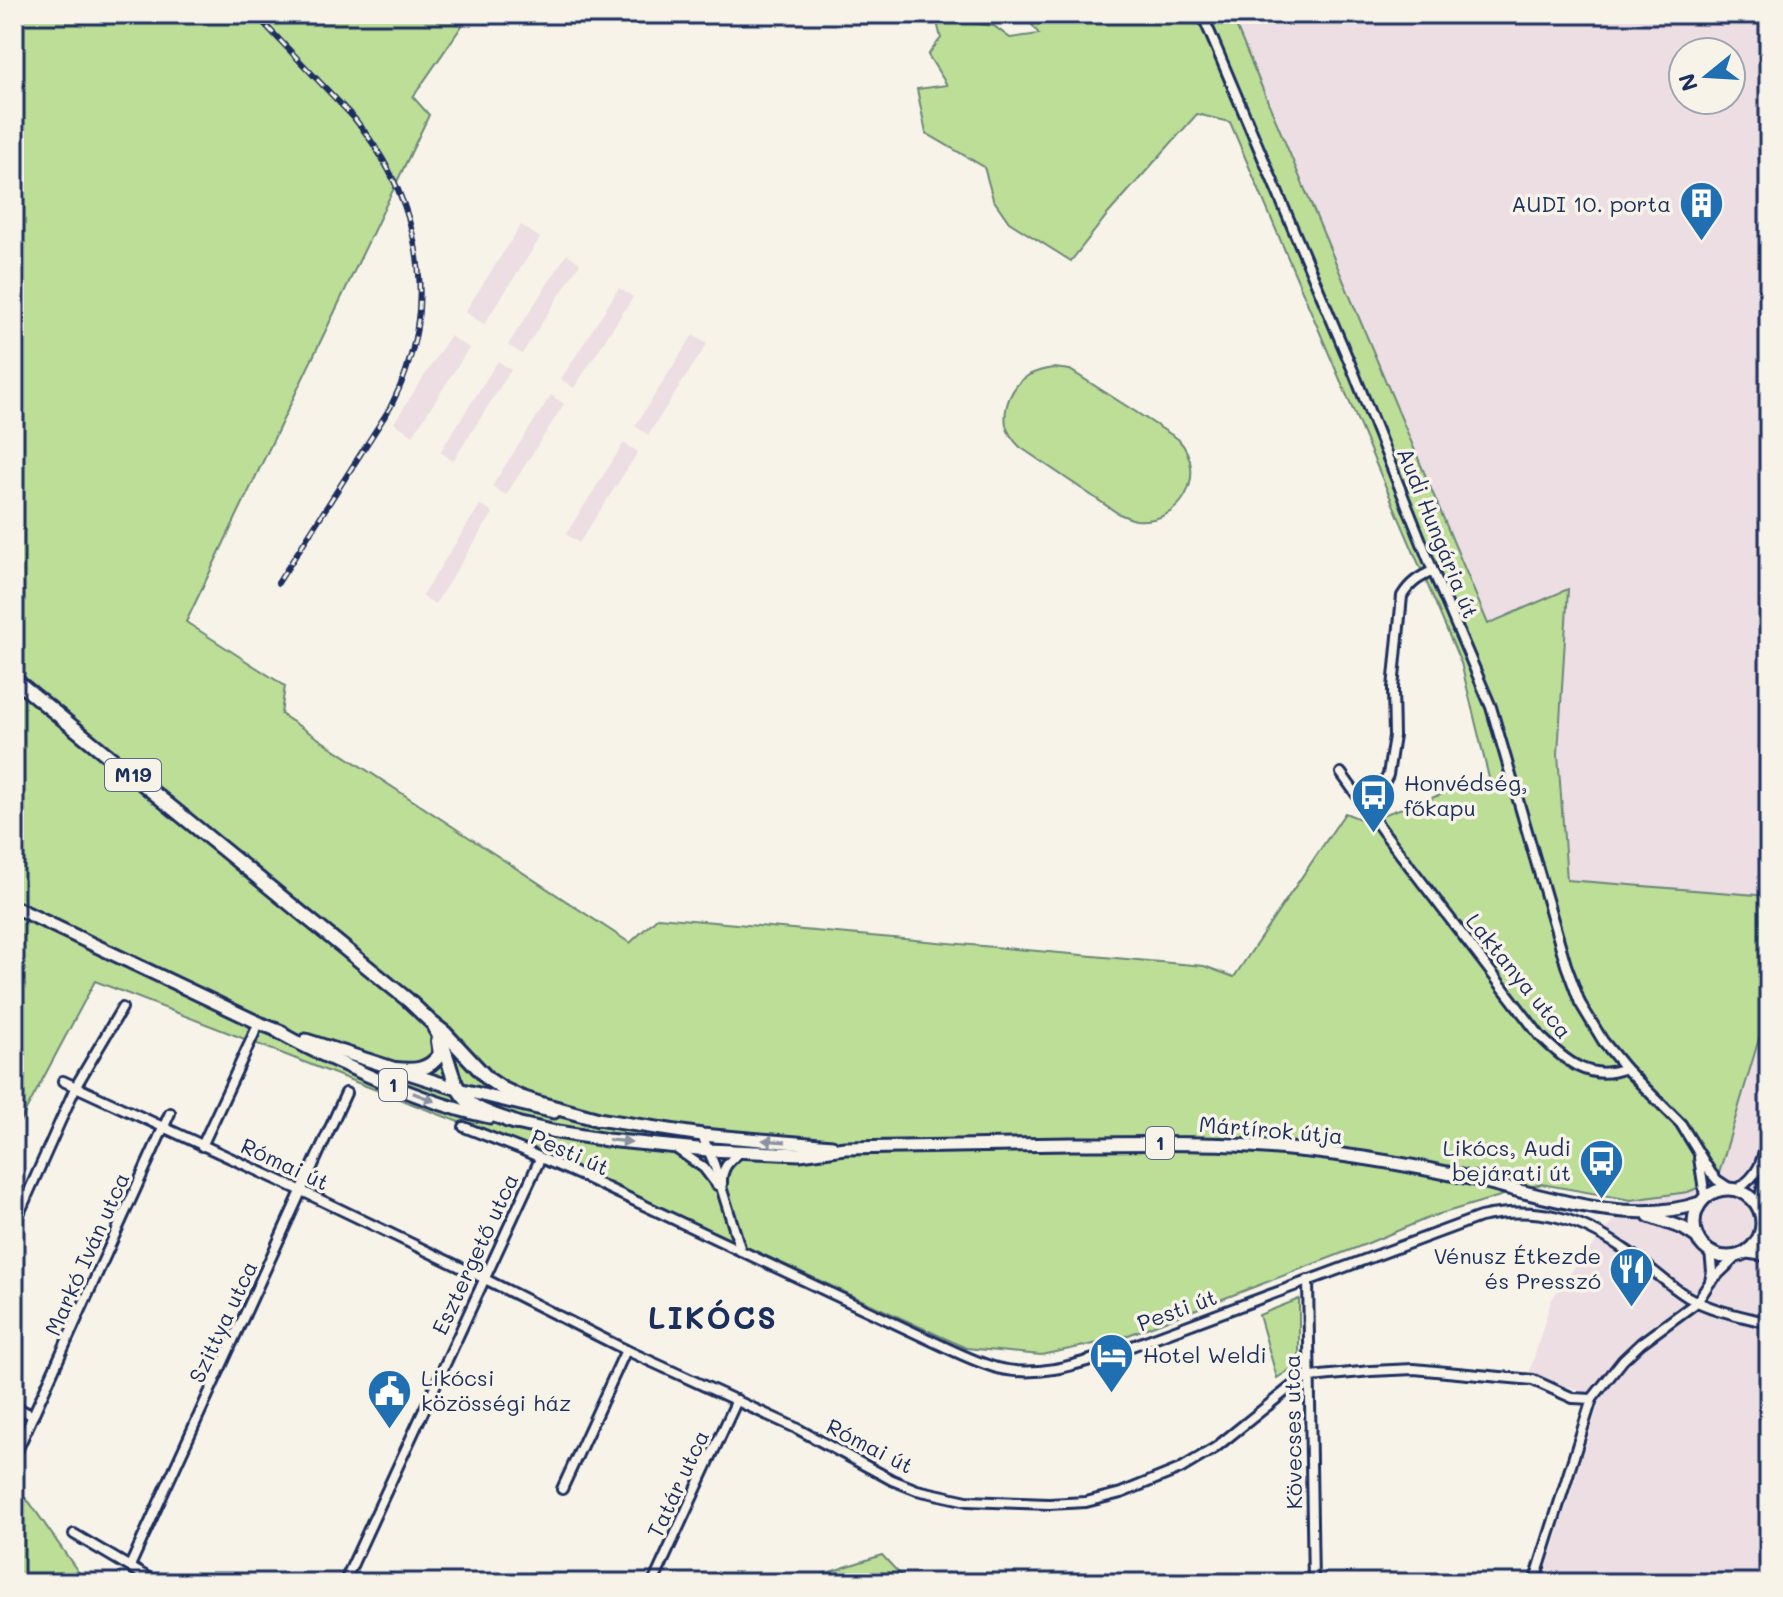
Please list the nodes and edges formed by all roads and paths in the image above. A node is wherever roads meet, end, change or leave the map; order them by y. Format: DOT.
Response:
graph roads {
  1 [pos="1202,14"];
  2 [pos="1433,571"];
  3 [pos="14,679"];
  4 [pos="1341,773"];
  5 [pos="1361,802"];
  6 [pos="14,907"];
  7 [pos="122,1008"];
  8 [pos="259,1023"];
  9 [pos="432,1023"];
  10 [pos="277,1031"];
  11 [pos="1625,1068"];
  12 [pos="395,1069"];
  13 [pos="63,1081"];
  14 [pos="76,1086"];
  15 [pos="458,1089"];
  16 [pos="346,1093"];
  17 [pos="170,1113"];
  18 [pos="597,1119"];
  19 [pos="516,1123"];
  20 [pos="464,1127"];
  21 [pos="163,1128"];
  22 [pos="1769,1130"];
  23 [pos="702,1135"];
  24 [pos="202,1146"];
  25 [pos="672,1146"];
  26 [pos="845,1148"];
  27 [pos="708,1150"];
  28 [pos="740,1152"];
  29 [pos="1699,1153"];
  30 [pos="540,1159"];
  31 [pos="1769,1162"];
  32 [pos="1733,1189"];
  33 [pos="302,1191"];
  34 [pos="723,1196"];
  35 [pos="1703,1200"];
  36 [pos="1758,1205"];
  37 [pos="1640,1213"];
  38 [pos="14,1225"];
  39 [pos="1766,1233"];
  40 [pos="1697,1237"];
  41 [pos="741,1251"];
  42 [pos="1710,1252"];
  43 [pos="1742,1254"];
  44 [pos="1769,1255"];
  45 [pos="483,1278"];
  46 [pos="1308,1280"];
  47 [pos="1710,1282"];
  48 [pos="1697,1302"];
  49 [pos="1769,1323"];
  50 [pos="626,1350"];
  51 [pos="1311,1377"];
  52 [pos="1592,1399"];
  53 [pos="737,1400"];
  54 [pos="14,1406"];
  55 [pos="33,1416"];
  56 [pos="16,1453"];
  57 [pos="562,1489"];
  58 [pos="74,1534"];
  59 [pos="130,1566"];
  60 [pos="157,1583"];
  61 [pos="344,1583"];
  62 [pos="653,1583"];
  63 [pos="1313,1583"];
  64 [pos="1534,1583"];
  1 -- 2 [label="street, Audi Hungária út"];
  2 -- 5 [label="street"];
  2 -- 11 [label="street, Audi Hungária út"];
  3 -- 9 [label="highway, M19"];
  4 -- 5 [label="street, Laktanya utca"];
  5 -- 11 [label="street, Laktanya utca"];
  6 -- 8 [label="main road, 1"];
  7 -- 14 [label="street"];
  8 -- 10 [label="main road, 1"];
  8 -- 24 [label="street"];
  9 -- 12 [label="highway"];
  9 -- 15 [label="highway"];
  9 -- 18 [label="highway"];
  10 -- 12 [label="main road, 1"];
  10 -- 19 [label="main road, 1, one-way"];
  11 -- 29 [label="street"];
  12 -- 15 [label="main road, 1"];
  13 -- 14 [label="street, Római út"];
  14 -- 21 [label="street, Római út"];
  14 -- 38 [label="street"];
  15 -- 18 [label="main road, 1"];
  15 -- 19 [label="highway"];
  16 -- 33 [label="street, Szittya utca"];
  17 -- 21 [label="street, Markó Iván utca"];
  18 -- 23 [label="main road, 1"];
  19 -- 25 [label="main road, 1, one-way"];
  20 -- 30 [label="street, Pesti út"];
  21 -- 24 [label="street, Római út"];
  21 -- 55 [label="street, Markó Iván utca"];
  22 -- 32 [label="street"];
  26 -- 23 [label="main road, 1, one-way"];
  23 -- 27 [label="street"];
  24 -- 33 [label="street, Római út"];
  25 -- 27 [label="main road, 1"];
  25 -- 34 [label="street"];
  26 -- 28 [label="main road, 1"];
  26 -- 37 [label="main road, Mártírok útja / 1"];
  27 -- 28 [label="main road, 1"];
  27 -- 34 [label="street"];
  28 -- 34 [label="street"];
  29 -- 32 [label="street"];
  29 -- 35 [label="street"];
  30 -- 41 [label="street, Pesti út"];
  30 -- 45 [label="street, Esztergető utca"];
  31 -- 36 [label="street"];
  32 -- 35 [label="main road, Mártírok útja / 1"];
  32 -- 36 [label="main road"];
  33 -- 45 [label="street, Római út"];
  33 -- 59 [label="street, Szittya utca"];
  34 -- 41 [label="street"];
  35 -- 37 [label="main road, Mártírok útja / 1"];
  35 -- 40 [label="main road"];
  36 -- 39 [label="main road"];
  37 -- 40 [label="main road, Mártírok útja / 1"];
  39 -- 43 [label="main road"];
  40 -- 42 [label="main road, Mártírok útja / 1"];
  41 -- 46 [label="street, Pesti út"];
  42 -- 43 [label="main road"];
  42 -- 47 [label="street"];
  43 -- 44 [label="main road"];
  43 -- 47 [label="street"];
  45 -- 50 [label="street, Római út"];
  45 -- 61 [label="street, Esztergető utca"];
  46 -- 48 [label="street, Pesti út"];
  46 -- 51 [label="street, Kövecses utca"];
  47 -- 48 [label="street"];
  48 -- 49 [label="street, Pesti út"];
  48 -- 52 [label="street"];
  50 -- 53 [label="street, Római út"];
  50 -- 57 [label="street"];
  51 -- 52 [label="street, Római út"];
  51 -- 53 [label="street, Római út"];
  51 -- 63 [label="street, Kövecses utca"];
  52 -- 64 [label="street"];
  53 -- 62 [label="street, Tatár utca"];
  54 -- 55 [label="street"];
  55 -- 56 [label="street, Markó Iván utca"];
  58 -- 59 [label="street"];
  59 -- 60 [label="street"];
}
